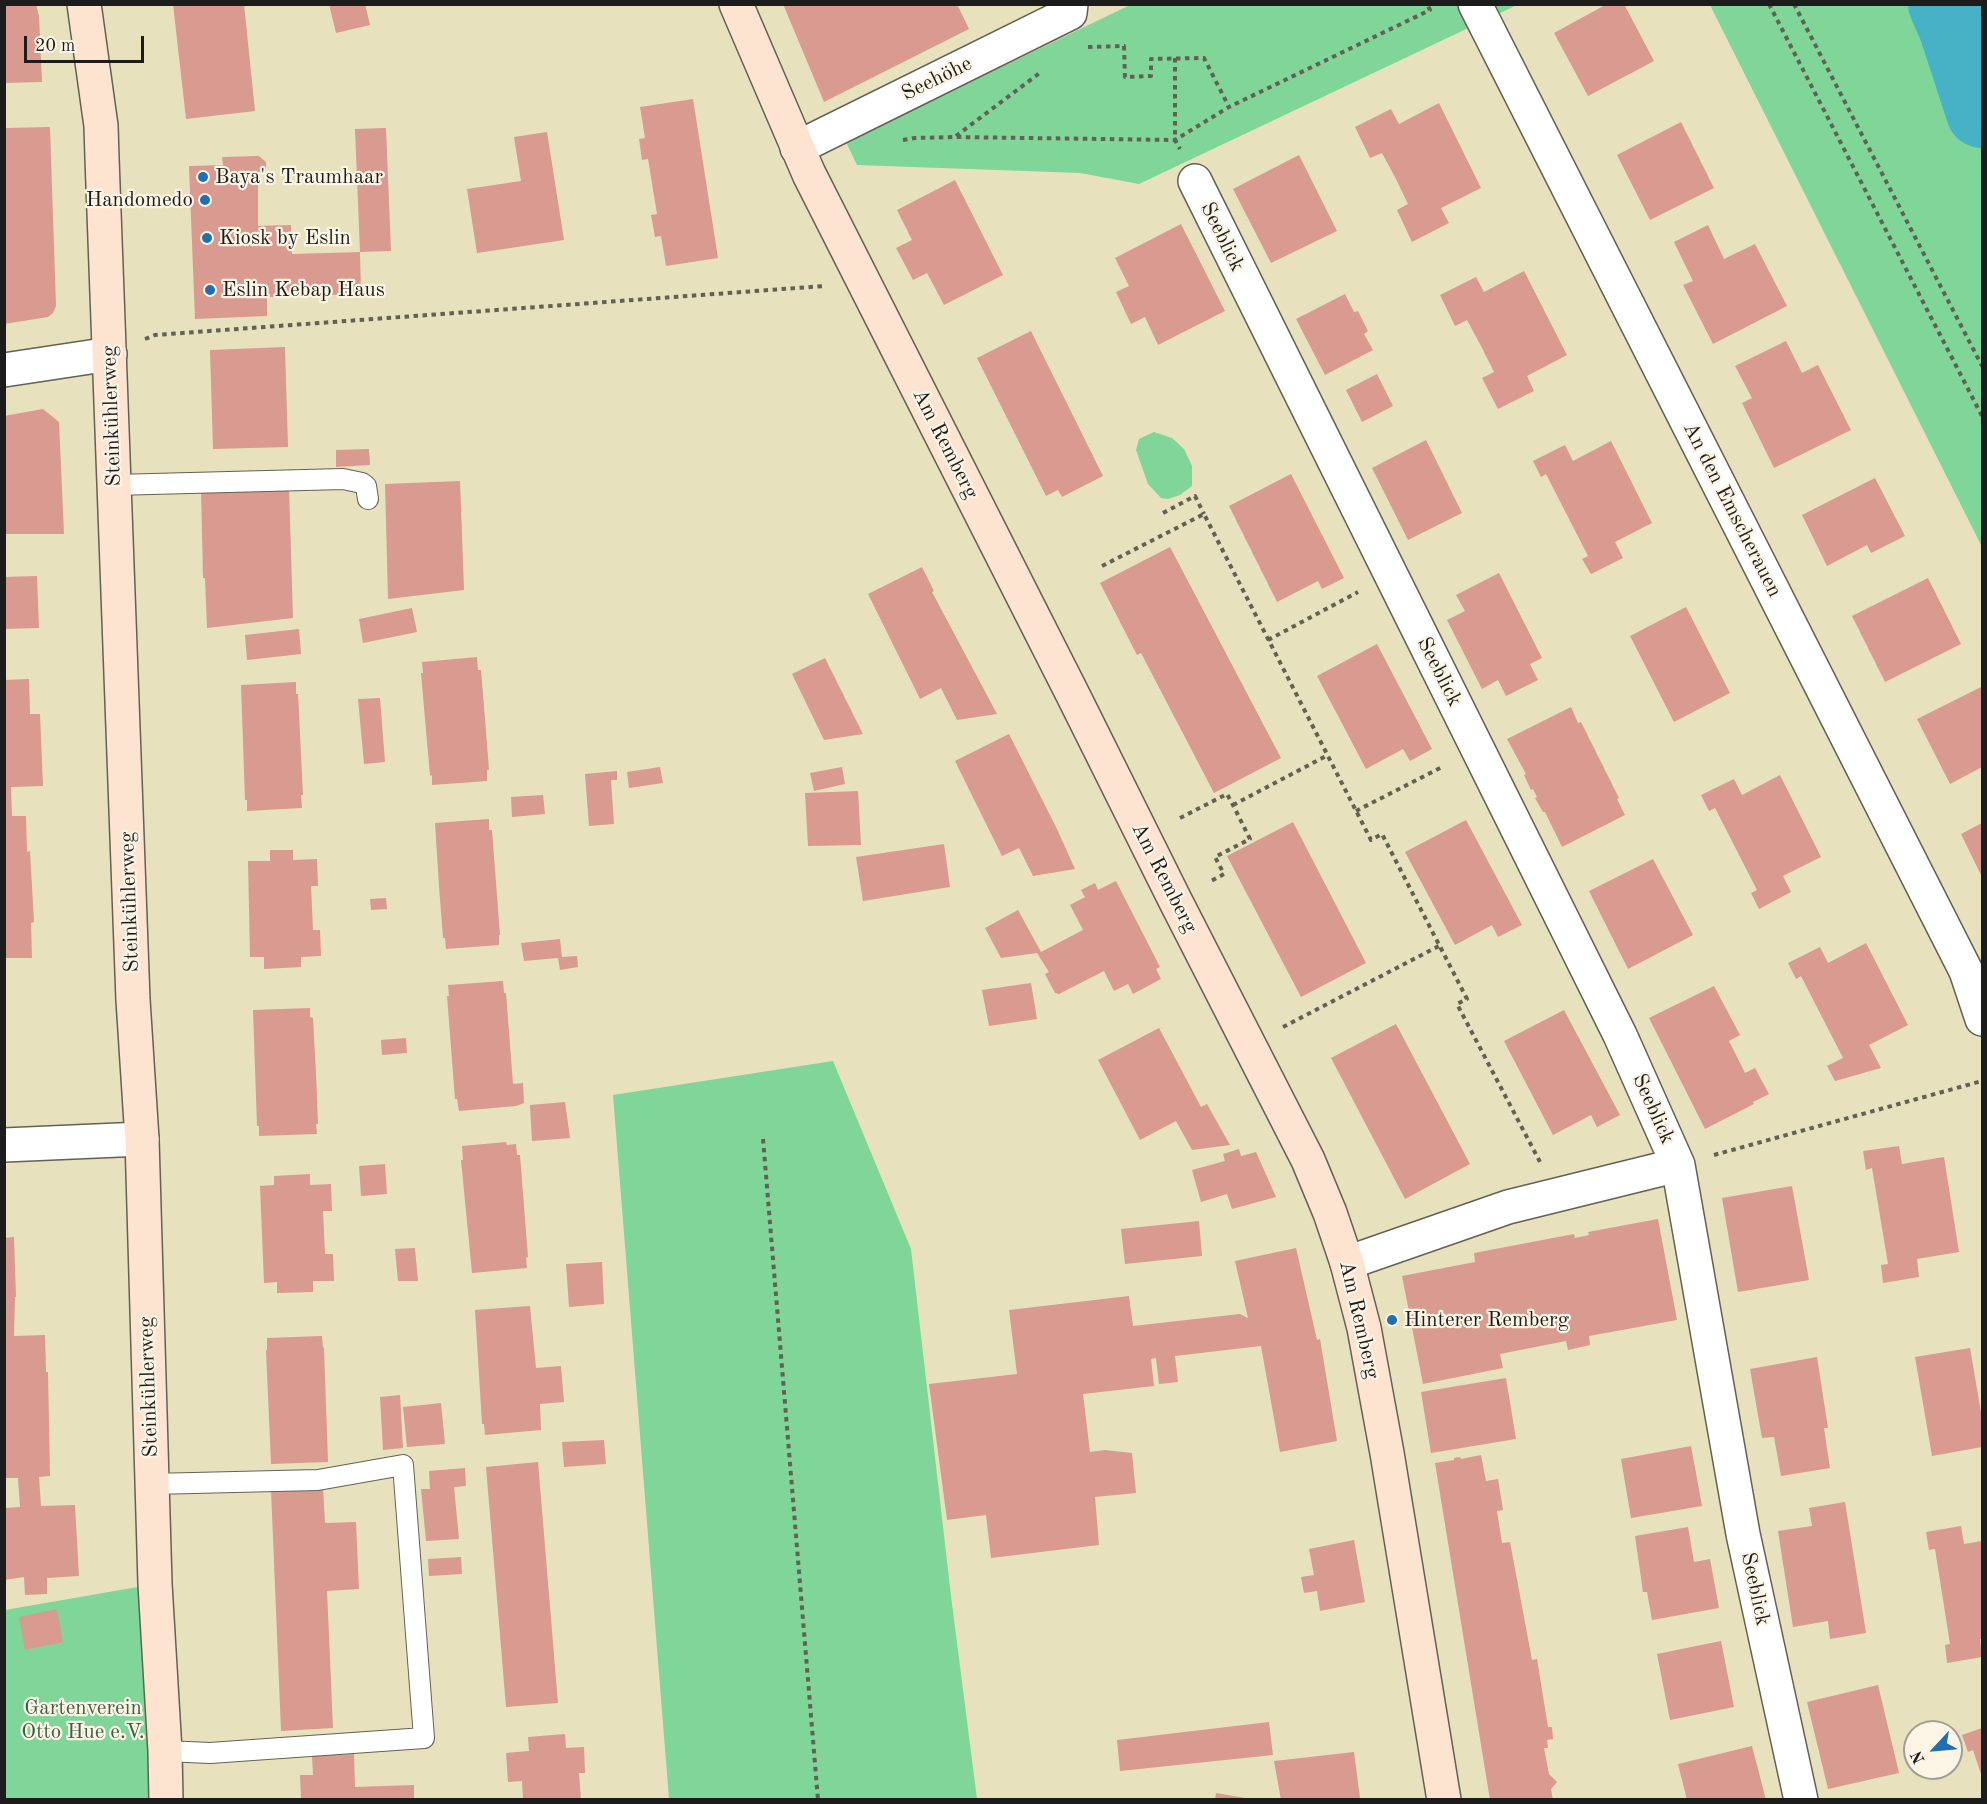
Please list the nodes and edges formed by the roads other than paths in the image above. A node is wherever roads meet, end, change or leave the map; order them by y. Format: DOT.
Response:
graph roads {
  1 [pos="84,4"];
  2 [pos="736,4"];
  3 [pos="1071,4"];
  4 [pos="1475,4"];
  5 [pos="797,148"];
  6 [pos="1195,182"];
  7 [pos="110,354"];
  8 [pos="4,370"];
  9 [pos="114,485"];
  10 [pos="368,499"];
  11 [pos="1983,1019"];
  12 [pos="142,1139"];
  13 [pos="4,1145"];
  14 [pos="1678,1165"];
  15 [pos="1347,1263"];
  16 [pos="152,1484"];
  17 [pos="165,1751"];
  18 [pos="166,1800"];
  19 [pos="1444,1800"];
  20 [pos="1801,1800"];
  1 -- 7 [label="street, Steinkühlerweg"];
  2 -- 5 [label="street, Am Remberg"];
  3 -- 5 [label="street, Seehöhe"];
  4 -- 11 [label="street, An den Emscherauen"];
  5 -- 15 [label="street, Am Remberg"];
  6 -- 14 [label="street, Seeblick"];
  7 -- 8 [label="street"];
  7 -- 9 [label="street, Steinkühlerweg"];
  9 -- 10 [label="lane"];
  9 -- 12 [label="street, Steinkühlerweg"];
  12 -- 13 [label="street"];
  12 -- 16 [label="street, Steinkühlerweg"];
  14 -- 15 [label="street, Seeblick"];
  14 -- 20 [label="street, Seeblick"];
  15 -- 19 [label="street, Am Remberg"];
  16 -- 17 [label="street, Steinkühlerweg"];
  16 -- 17 [label="lane"];
  17 -- 18 [label="street, Steinkühlerweg"];
}
